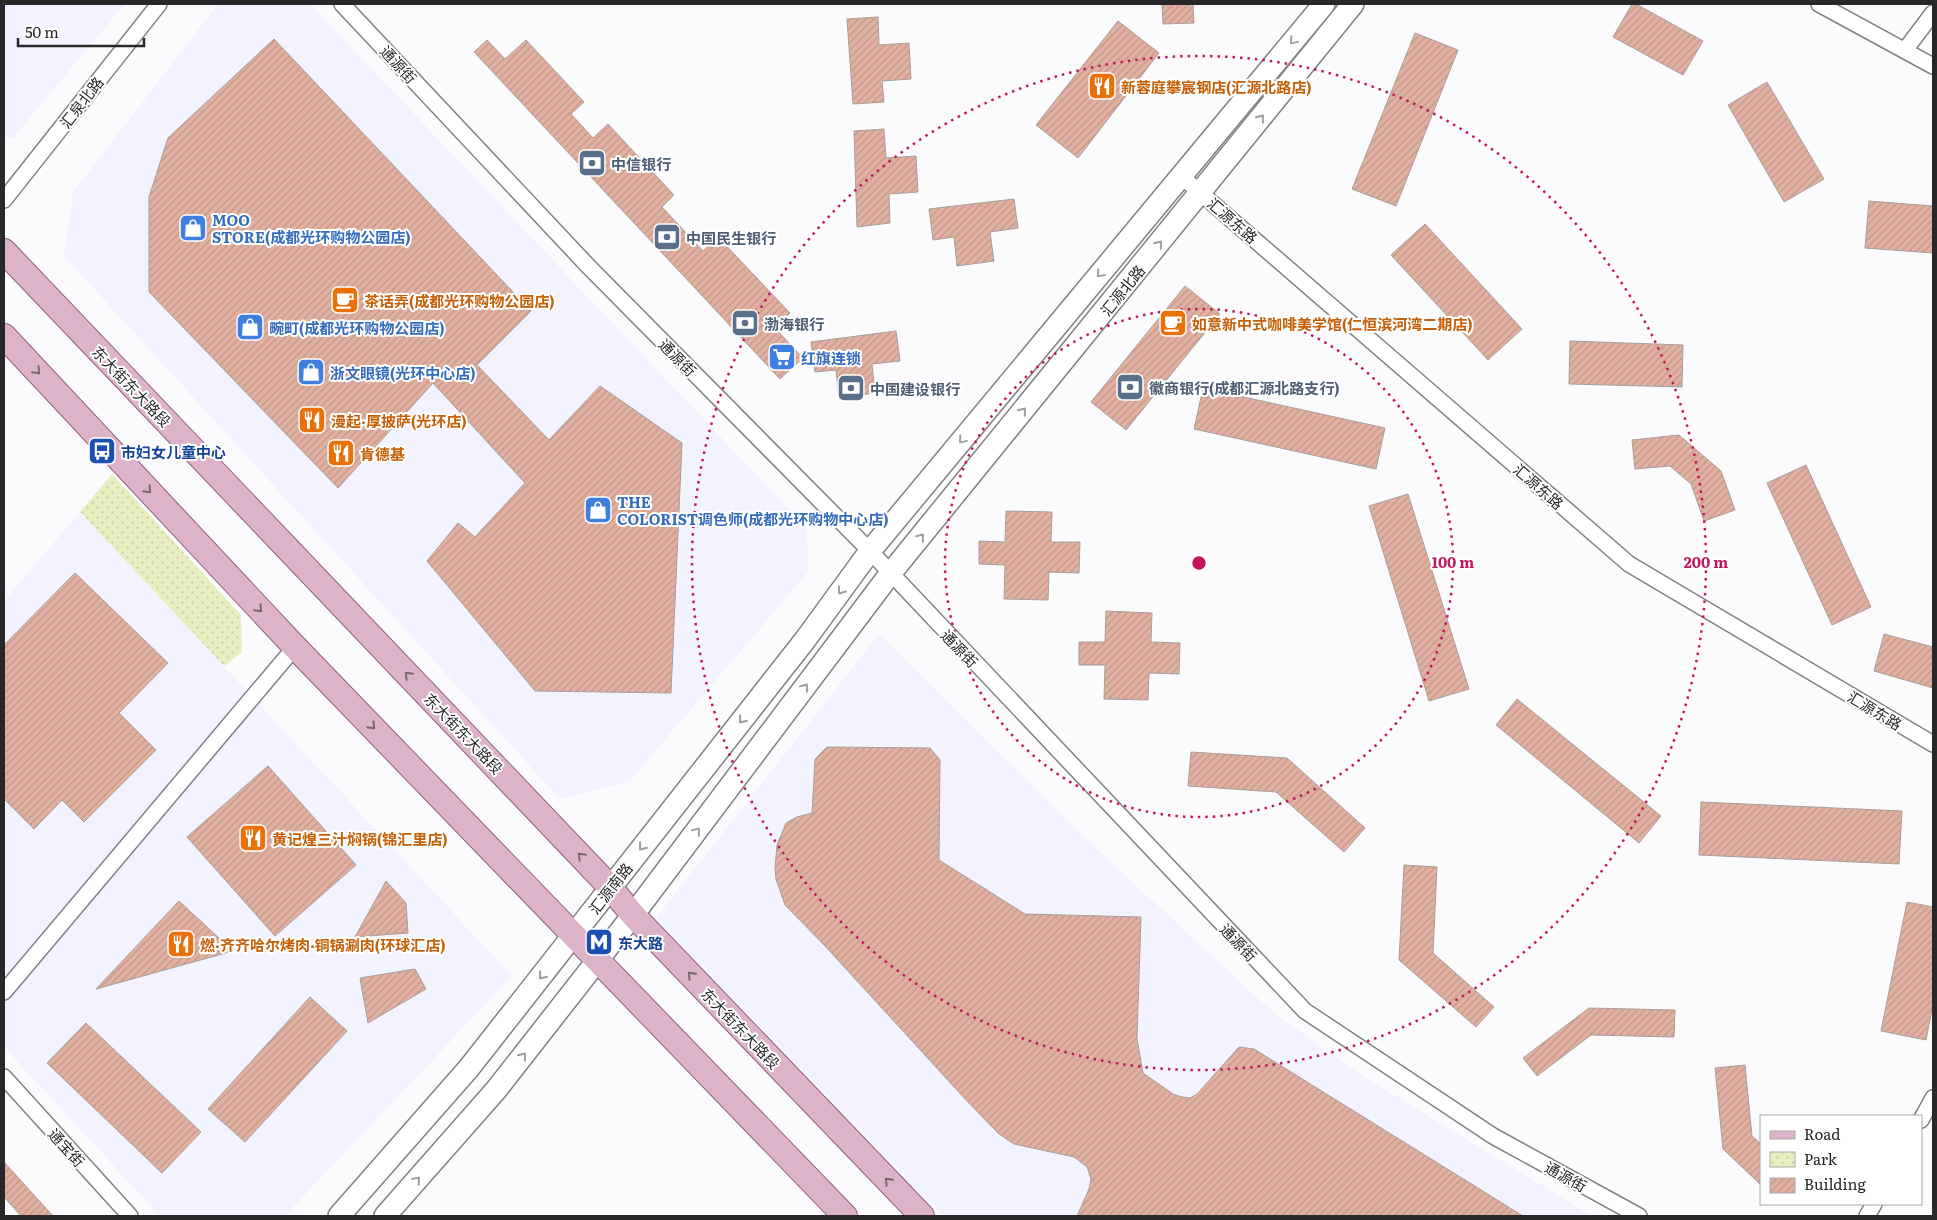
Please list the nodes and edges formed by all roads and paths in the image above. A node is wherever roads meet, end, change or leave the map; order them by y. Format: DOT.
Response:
graph roads {
  1 [pos="159,4"];
  2 [pos="342,4"];
  3 [pos="1324,4"];
  4 [pos="1353,4"];
  5 [pos="1819,4"];
  6 [pos="1933,13"];
  7 [pos="1905,50"];
  8 [pos="1933,66"];
  9 [pos="1181,176"];
  10 [pos="1201,192"];
  11 [pos="4,200"];
  12 [pos="4,251"];
  13 [pos="4,336"];
  14 [pos="870,551"];
  15 [pos="890,574"];
  16 [pos="295,647"];
  17 [pos="1933,744"];
  18 [pos="610,887"];
  19 [pos="633,916"];
  20 [pos="574,935"];
  21 [pos="598,960"];
  22 [pos="4,992"];
  23 [pos="4,1077"];
  24 [pos="1933,1098"];
  25 [pos="1922,1118"];
  26 [pos="1873,1205"];
  27 [pos="130,1216"];
  28 [pos="339,1216"];
  29 [pos="385,1216"];
  30 [pos="845,1216"];
  31 [pos="922,1216"];
  32 [pos="1639,1216"];
  33 [pos="1867,1216"];
  1 -- 11 [label="street, 汇泉北路"];
  2 -- 14 [label="street, 通源街"];
  3 -- 9 [label="street, 汇源北路, one-way"];
  10 -- 4 [label="street, 汇源北路, one-way"];
  5 -- 7 [label="street"];
  6 -- 7 [label="street"];
  7 -- 8 [label="street"];
  9 -- 10 [label="street, 汇源东路"];
  9 -- 14 [label="street, 汇源北路, one-way"];
  15 -- 10 [label="street, 汇源北路, one-way"];
  10 -- 17 [label="street, 汇源东路"];
  18 -- 12 [label="main road, 东大街东大路段, one-way"];
  13 -- 16 [label="main road, one-way"];
  14 -- 15 [label="street, 通源街"];
  14 -- 18 [label="street, 汇源南路, one-way"];
  19 -- 15 [label="street, one-way"];
  15 -- 32 [label="street, 通源街"];
  16 -- 20 [label="main road, one-way"];
  16 -- 22 [label="street"];
  18 -- 19 [label="main road, 东大街东大路段"];
  18 -- 20 [label="street, 汇源南路"];
  19 -- 21 [label="street"];
  31 -- 19 [label="main road, 东大街东大路段, one-way"];
  20 -- 21 [label="main road"];
  20 -- 28 [label="street, 汇源南路, one-way"];
  29 -- 21 [label="street, one-way"];
  21 -- 30 [label="main road"];
  23 -- 27 [label="street, 通宝街"];
  24 -- 25 [label="street"];
  26 -- 33 [label="street"];
}
